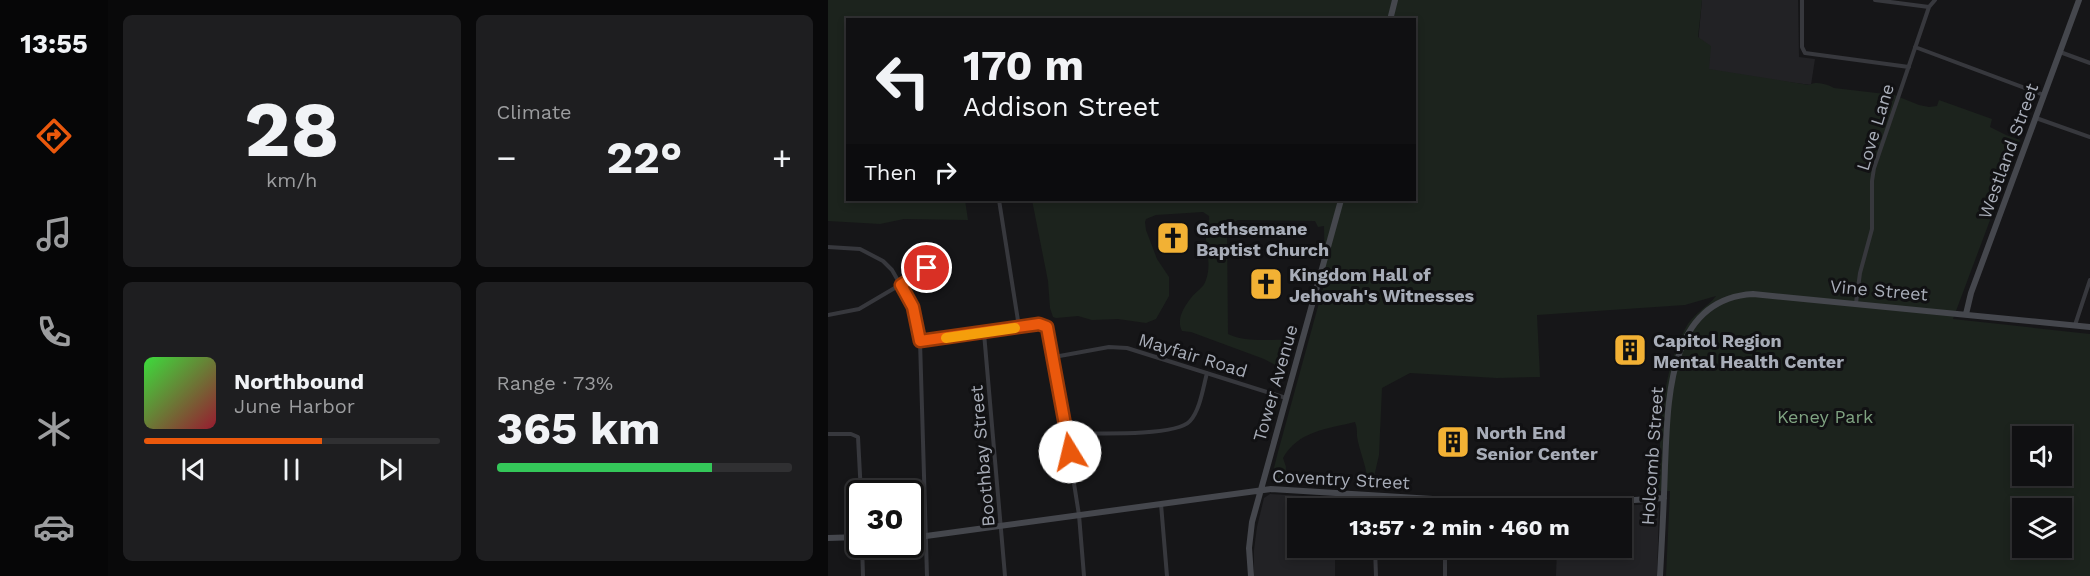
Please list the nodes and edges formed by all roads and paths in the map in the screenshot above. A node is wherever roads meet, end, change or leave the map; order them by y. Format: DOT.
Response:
graph roads {
  1 [pos="1395,0"];
  2 [pos="1802,0"];
  3 [pos="1875,0"];
  4 [pos="1935,0"];
  5 [pos="2079,0"];
  6 [pos="1929,7"];
  7 [pos="1390,18"];
  8 [pos="1915,47"];
  9 [pos="2060,52"];
  10 [pos="2090,63"];
  11 [pos="1909,67"];
  12 [pos="2045,96"];
  13 [pos="2036,118"];
  14 [pos="2090,137"];
  15 [pos="999,201"];
  16 [pos="1341,201"];
  17 [pos="828,247"];
  18 [pos="939,250"];
  19 [pos="2090,280"];
  20 [pos="901,285"];
  21 [pos="1856,303"];
  22 [pos="1966,314"];
  23 [pos="828,315"];
  24 [pos="2075,325"];
  25 [pos="1019,327"];
  26 [pos="2090,327"];
  27 [pos="984,333"];
  28 [pos="1685,340"];
  29 [pos="920,341"];
  30 [pos="1054,357"];
  31 [pos="1207,373"];
  32 [pos="1287,399"];
  33 [pos="828,434"];
  34 [pos="1066,434"];
  35 [pos="861,480"];
  36 [pos="1261,490"];
  37 [pos="1373,495"];
  38 [pos="1427,498"];
  39 [pos="1664,498"];
  40 [pos="1632,500"];
  41 [pos="1161,504"];
  42 [pos="1080,515"];
  43 [pos="1002,525"];
  44 [pos="926,536"];
  45 [pos="846,537"];
  46 [pos="828,538"];
  47 [pos="862,558"];
  48 [pos="1375,558"];
  49 [pos="1445,558"];
  50 [pos="863,576"];
  51 [pos="927,576"];
  52 [pos="1005,576"];
  53 [pos="1084,576"];
  54 [pos="1167,576"];
  55 [pos="1251,576"];
  56 [pos="1376,576"];
  57 [pos="1445,576"];
  58 [pos="1660,576"];
  1 -- 7 [label="street"];
  2 -- 11 [label="street"];
  3 -- 6 [label="street"];
  4 -- 6 [label="street, Love Lane"];
  5 -- 9 [label="street, Westland Street"];
  6 -- 8 [label="street, Love Lane"];
  8 -- 11 [label="street, Love Lane"];
  8 -- 12 [label="street"];
  9 -- 10 [label="street"];
  9 -- 12 [label="street, Westland Street"];
  11 -- 21 [label="street, Love Lane"];
  12 -- 13 [label="street, Westland Street"];
  13 -- 14 [label="street"];
  13 -- 22 [label="street, Westland Street"];
  15 -- 25 [label="street"];
  16 -- 32 [label="street, Tower Avenue"];
  17 -- 20 [label="street"];
  18 -- 20 [label="street"];
  19 -- 24 [label="street"];
  20 -- 23 [label="street"];
  20 -- 29 [label="street"];
  21 -- 22 [label="street, Vine Street"];
  21 -- 28 [label="street, Vine Street"];
  22 -- 24 [label="street, Vine Street"];
  24 -- 26 [label="street, Vine Street"];
  25 -- 27 [label="street"];
  25 -- 30 [label="street"];
  27 -- 29 [label="street"];
  27 -- 43 [label="street, Boothbay Street"];
  28 -- 39 [label="street, Holcomb Street"];
  29 -- 44 [label="street"];
  30 -- 31 [label="street, Mayfair Road"];
  30 -- 34 [label="street"];
  31 -- 32 [label="street, Mayfair Road"];
  31 -- 34 [label="street"];
  32 -- 36 [label="street, Tower Avenue"];
  33 -- 35 [label="street"];
  34 -- 42 [label="street"];
  36 -- 37 [label="street, Coventry Street"];
  36 -- 41 [label="street, Coventry Street"];
  36 -- 55 [label="street, Tower Avenue"];
  37 -- 38 [label="street, Coventry Street"];
  39 -- 40 [label="street, Coventry Street"];
  39 -- 58 [label="street, Holcomb Street"];
  41 -- 42 [label="street, Coventry Street"];
  41 -- 54 [label="street"];
  42 -- 43 [label="street, Coventry Street"];
  42 -- 53 [label="street"];
  43 -- 44 [label="street, Coventry Street"];
  43 -- 52 [label="street, Boothbay Street"];
  44 -- 51 [label="street"];
  45 -- 46 [label="street"];
  47 -- 50 [label="street"];
  48 -- 56 [label="street"];
  49 -- 57 [label="street"];
}
